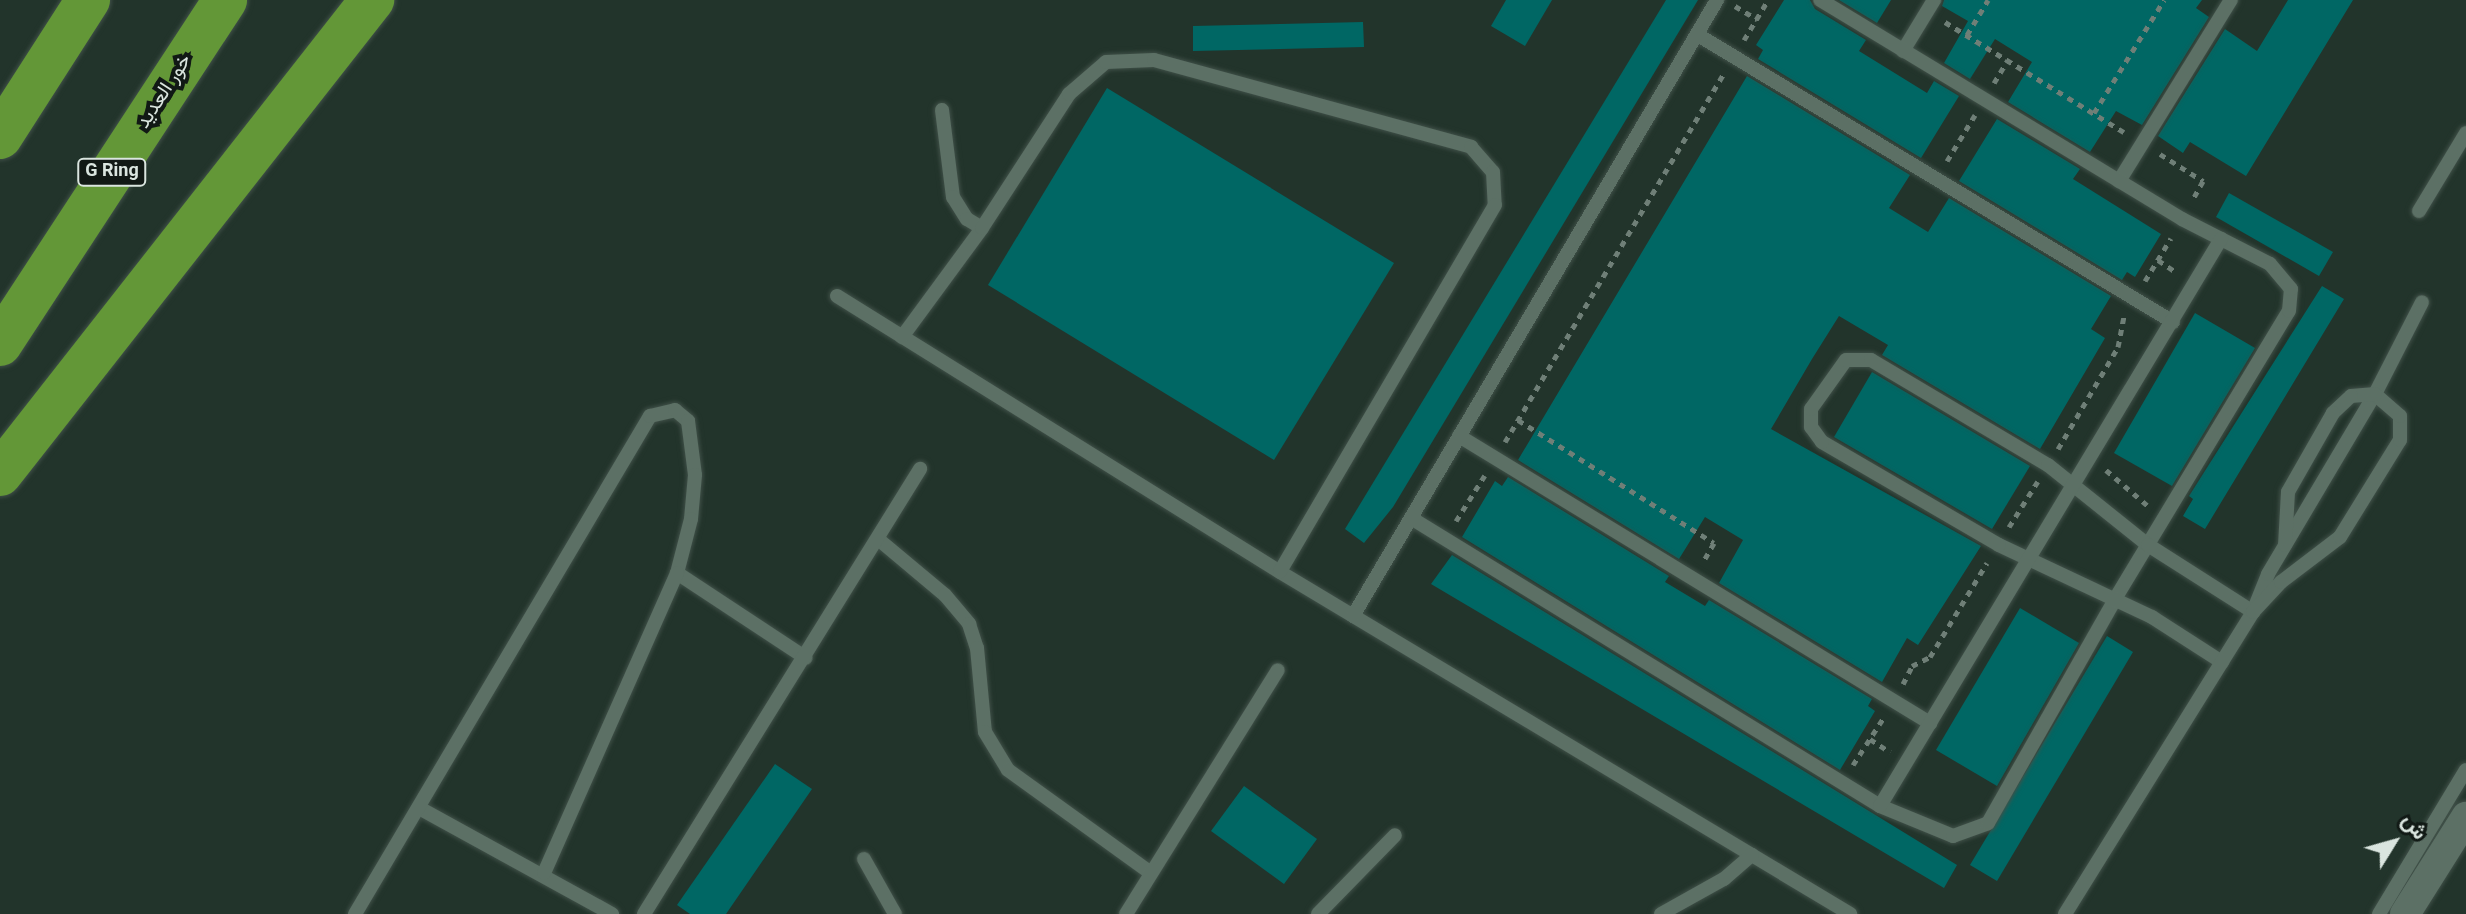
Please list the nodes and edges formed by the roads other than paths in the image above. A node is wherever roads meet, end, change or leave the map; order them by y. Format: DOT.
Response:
graph roads {
  1 [pos="67,0"];
  2 [pos="88,0"];
  3 [pos="225,0"];
  4 [pos="372,0"];
  5 [pos="1717,0"];
  6 [pos="1820,0"];
  7 [pos="2231,0"];
  8 [pos="1930,6"];
  9 [pos="1698,35"];
  10 [pos="1903,51"];
  11 [pos="942,110"];
  12 [pos="2,133"];
  13 [pos="2466,133"];
  14 [pos="2119,181"];
  15 [pos="2419,211"];
  16 [pos="982,228"];
  17 [pos="2221,239"];
  18 [pos="837,296"];
  19 [pos="2422,302"];
  20 [pos="2173,322"];
  21 [pos="902,337"];
  22 [pos="0,344"];
  23 [pos="2375,394"];
  24 [pos="1459,436"];
  25 [pos="920,469"];
  26 [pos="0,474"];
  27 [pos="2072,485"];
  28 [pos="1411,518"];
  29 [pos="878,539"];
  30 [pos="2148,545"];
  31 [pos="2285,545"];
  32 [pos="2028,560"];
  33 [pos="1280,572"];
  34 [pos="677,573"];
  35 [pos="2115,599"];
  36 [pos="2253,612"];
  37 [pos="1353,616"];
  38 [pos="806,658"];
  39 [pos="2222,662"];
  40 [pos="1278,670"];
  41 [pos="1930,723"];
  42 [pos="2466,770"];
  43 [pos="1880,806"];
  44 [pos="421,809"];
  45 [pos="2466,817"];
  46 [pos="1395,835"];
  47 [pos="1752,855"];
  48 [pos="864,859"];
  49 [pos="544,873"];
  50 [pos="1151,873"];
  51 [pos="2075,908"];
  52 [pos="591,909"];
  53 [pos="355,914"];
  54 [pos="612,914"];
  55 [pos="644,914"];
  56 [pos="895,914"];
  57 [pos="1126,914"];
  58 [pos="1318,914"];
  59 [pos="1661,914"];
  60 [pos="1850,914"];
  61 [pos="2065,914"];
  62 [pos="2379,914"];
  63 [pos="2405,914"];
  1 -- 12 [label="highway"];
  2 -- 12 [label="highway"];
  3 -- 22 [label="highway, خور العديد / G Ring"];
  4 -- 26 [label="highway"];
  5 -- 9 [label="lane"];
  6 -- 10 [label="lane"];
  7 -- 14 [label="lane"];
  8 -- 10 [label="lane"];
  9 -- 20 [label="lane"];
  9 -- 24 [label="lane"];
  10 -- 14 [label="lane"];
  11 -- 16 [label="lane"];
  13 -- 15 [label="lane"];
  14 -- 17 [label="lane"];
  16 -- 21 [label="lane"];
  16 -- 33 [label="lane"];
  17 -- 20 [label="lane"];
  17 -- 30 [label="lane"];
  18 -- 21 [label="lane"];
  19 -- 23 [label="lane"];
  20 -- 27 [label="lane"];
  21 -- 33 [label="lane"];
  23 -- 31 [label="lane"];
  23 -- 31 [label="lane"];
  23 -- 36 [label="lane"];
  24 -- 28 [label="lane"];
  24 -- 41 [label="lane"];
  25 -- 29 [label="lane"];
  27 -- 30 [label="lane"];
  27 -- 32 [label="lane"];
  27 -- 32 [label="lane"];
  28 -- 37 [label="lane"];
  28 -- 43 [label="lane"];
  29 -- 38 [label="lane"];
  29 -- 50 [label="lane"];
  30 -- 35 [label="lane"];
  30 -- 36 [label="lane"];
  31 -- 36 [label="lane"];
  32 -- 35 [label="lane"];
  32 -- 41 [label="lane"];
  33 -- 37 [label="lane"];
  34 -- 38 [label="lane"];
  34 -- 44 [label="lane"];
  34 -- 49 [label="lane"];
  35 -- 39 [label="lane"];
  35 -- 43 [label="lane"];
  36 -- 39 [label="lane"];
  37 -- 47 [label="lane"];
  38 -- 55 [label="lane"];
  39 -- 51 [label="lane"];
  40 -- 50 [label="lane"];
  41 -- 43 [label="lane"];
  42 -- 62 [label="lane"];
  44 -- 49 [label="lane"];
  44 -- 53 [label="lane"];
  45 -- 63 [label="street"];
  46 -- 58 [label="lane"];
  47 -- 59 [label="lane"];
  47 -- 60 [label="lane"];
  48 -- 56 [label="lane"];
  49 -- 52 [label="lane"];
  50 -- 57 [label="lane"];
  51 -- 61 [label="lane"];
  52 -- 54 [label="lane"];
}
